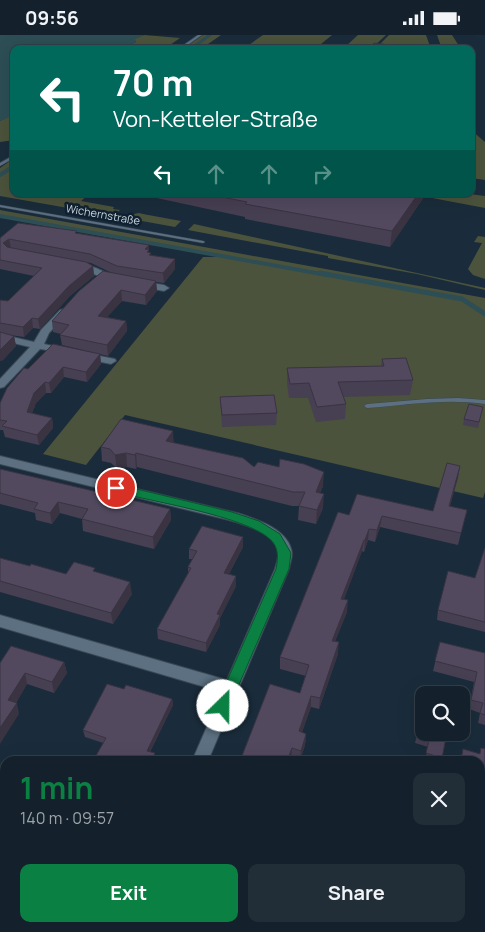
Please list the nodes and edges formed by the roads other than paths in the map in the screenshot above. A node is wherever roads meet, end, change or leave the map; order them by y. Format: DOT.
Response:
graph roads {
  1 [pos="200,35"];
  2 [pos="185,45"];
  3 [pos="0,158"];
  4 [pos="8,160"];
  5 [pos="0,165"];
  6 [pos="0,206"];
  7 [pos="203,242"];
  8 [pos="65,263"];
  9 [pos="164,288"];
  10 [pos="70,306"];
  11 [pos="0,337"];
  12 [pos="37,346"];
  13 [pos="111,361"];
  14 [pos="0,385"];
  15 [pos="485,402"];
  16 [pos="367,406"];
  17 [pos="0,460"];
  18 [pos="0,621"];
  19 [pos="231,688"];
  20 [pos="202,756"];
  1 -- 2 [label="lane"];
  3 -- 4 [label="lane"];
  4 -- 5 [label="lane"];
  6 -- 7 [label="lane, Wichernstraße"];
  8 -- 9 [label="street"];
  10 -- 12 [label="street"];
  11 -- 12 [label="street"];
  12 -- 13 [label="street"];
  12 -- 14 [label="street"];
  15 -- 16 [label="lane"];
  17 -- 19 [label="street"];
  18 -- 19 [label="street"];
  19 -- 20 [label="street"];
}
